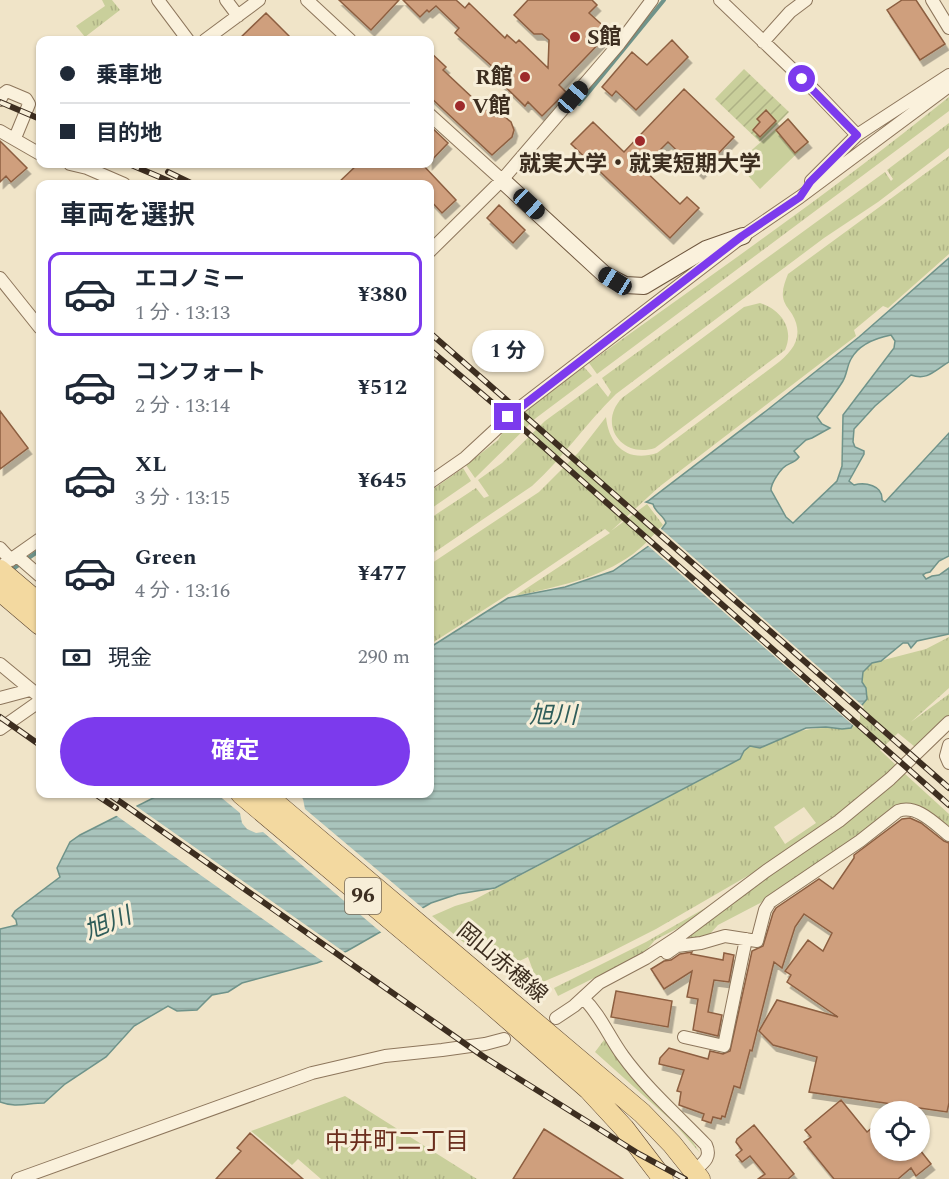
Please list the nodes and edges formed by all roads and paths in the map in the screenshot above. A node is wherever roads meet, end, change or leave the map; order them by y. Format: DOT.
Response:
graph roads {
  1 [pos="158,0"];
  2 [pos="226,0"];
  3 [pos="259,0"];
  4 [pos="307,0"];
  5 [pos="652,0"];
  6 [pos="720,0"];
  7 [pos="806,0"];
  8 [pos="932,0"];
  9 [pos="238,16"];
  10 [pos="949,28"];
  11 [pos="185,36"];
  12 [pos="210,36"];
  13 [pos="346,36"];
  14 [pos="763,42"];
  15 [pos="949,75"];
  16 [pos="949,86"];
  17 [pos="0,100"];
  18 [pos="434,119"];
  19 [pos="0,131"];
  20 [pos="857,135"];
  21 [pos="15,138"];
  22 [pos="36,151"];
  23 [pos="87,168"];
  24 [pos="115,180"];
  25 [pos="502,180"];
  26 [pos="800,197"];
  27 [pos="742,236"];
  28 [pos="434,247"];
  29 [pos="0,278"];
  30 [pos="36,323"];
  31 [pos="434,480"];
  32 [pos="36,542"];
  33 [pos="0,548"];
  34 [pos="12,563"];
  35 [pos="36,574"];
  36 [pos="8,590"];
  37 [pos="36,602"];
  38 [pos="36,621"];
  39 [pos="0,664"];
  40 [pos="36,695"];
  41 [pos="36,696"];
  42 [pos="36,697"];
  43 [pos="0,698"];
  44 [pos="949,722"];
  45 [pos="0,729"];
  46 [pos="949,745"];
  47 [pos="949,763"];
  48 [pos="246,798"];
  49 [pos="269,798"];
  50 [pos="949,836"];
  51 [pos="746,939"];
  52 [pos="642,960"];
  53 [pos="492,996"];
  54 [pos="583,998"];
  55 [pos="556,1018"];
  56 [pos="684,1036"];
  57 [pos="504,1039"];
  58 [pos="697,1175"];
  59 [pos="18,1179"];
  60 [pos="663,1179"];
  1 -- 11 [label="street"];
  2 -- 9 [label="street"];
  3 -- 9 [label="street"];
  4 -- 13 [label="street"];
  5 -- 25 [label="street"];
  6 -- 14 [label="street"];
  7 -- 14 [label="street"];
  8 -- 10 [label="street"];
  9 -- 12 [label="street"];
  14 -- 20 [label="street"];
  15 -- 20 [label="street"];
  16 -- 26 [label="street"];
  17 -- 21 [label="street"];
  18 -- 25 [label="street"];
  19 -- 21 [label="street"];
  20 -- 26 [label="street"];
  21 -- 22 [label="street"];
  23 -- 24 [label="street"];
  25 -- 27 [label="street"];
  25 -- 28 [label="street"];
  26 -- 27 [label="street"];
  27 -- 31 [label="street"];
  29 -- 30 [label="street"];
  32 -- 34 [label="street"];
  33 -- 34 [label="street"];
  34 -- 35 [label="street"];
  34 -- 36 [label="main road"];
  36 -- 37 [label="main road"];
  36 -- 38 [label="main road"];
  39 -- 40 [label="street"];
  41 -- 43 [label="street"];
  42 -- 45 [label="street"];
  44 -- 52 [label="street"];
  46 -- 47 [label="street"];
  48 -- 53 [label="main road, 岡山赤穂線 / 96"];
  49 -- 53 [label="main road, 岡山赤穂線 / 96"];
  50 -- 51 [label="street"];
  51 -- 52 [label="street"];
  51 -- 56 [label="street"];
  52 -- 54 [label="street"];
  53 -- 58 [label="main road, 岡山赤穂線 / 96"];
  53 -- 60 [label="main road, 岡山赤穂線 / 96"];
  54 -- 55 [label="street"];
  54 -- 58 [label="street"];
  57 -- 59 [label="street"];
}
